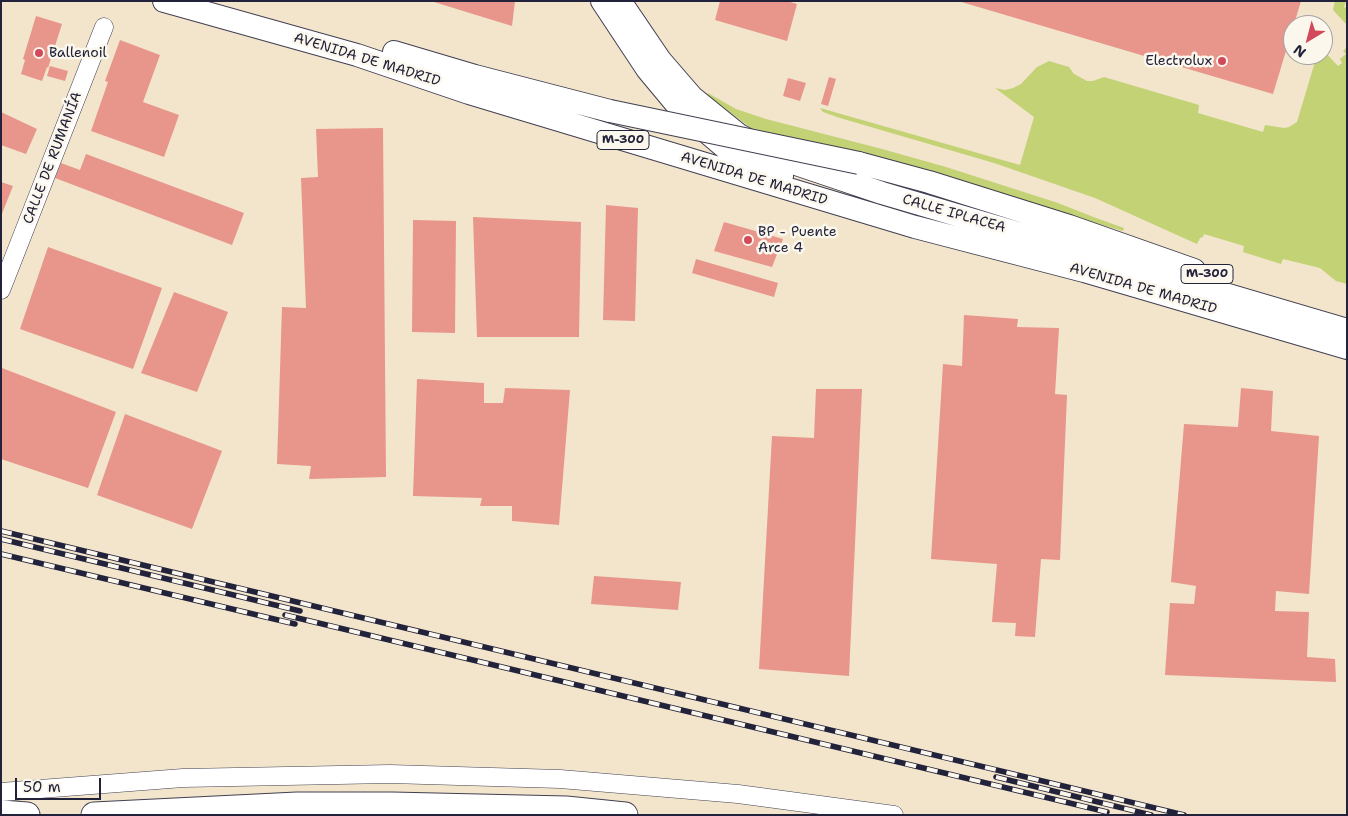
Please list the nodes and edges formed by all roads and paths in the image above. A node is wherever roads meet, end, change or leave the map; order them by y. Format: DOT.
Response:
graph roads {
  1 [pos="164,1"];
  2 [pos="220,1"];
  3 [pos="602,1"];
  4 [pos="620,1"];
  5 [pos="104,27"];
  6 [pos="1069,226"];
  7 [pos="1206,260"];
  8 [pos="1084,271"];
  9 [pos="1,290"];
  10 [pos="1347,319"];
  11 [pos="1347,330"];
  12 [pos="1347,348"];
  13 [pos="1,792"];
  14 [pos="1,813"];
  15 [pos="27,815"];
  16 [pos="94,815"];
  17 [pos="625,815"];
  18 [pos="894,815"];
  1 -- 8 [label="main road, AVENIDA DE MADRID / M-300"];
  2 -- 6 [label="main road, AVENIDA DE MADRID / M-300, bridge"];
  3 -- 8 [label="main road, CALLE IPLACEA"];
  4 -- 11 [label="main road, CALLE IPLACEA"];
  5 -- 9 [label="street, CALLE DE RUMANÍA"];
  6 -- 7 [label="main road"];
  6 -- 10 [label="main road, AVENIDA DE MADRID / M-300"];
  8 -- 12 [label="main road, AVENIDA DE MADRID / M-300"];
  13 -- 18 [label="street"];
  14 -- 15 [label="highway"];
  16 -- 17 [label="highway"];
}
